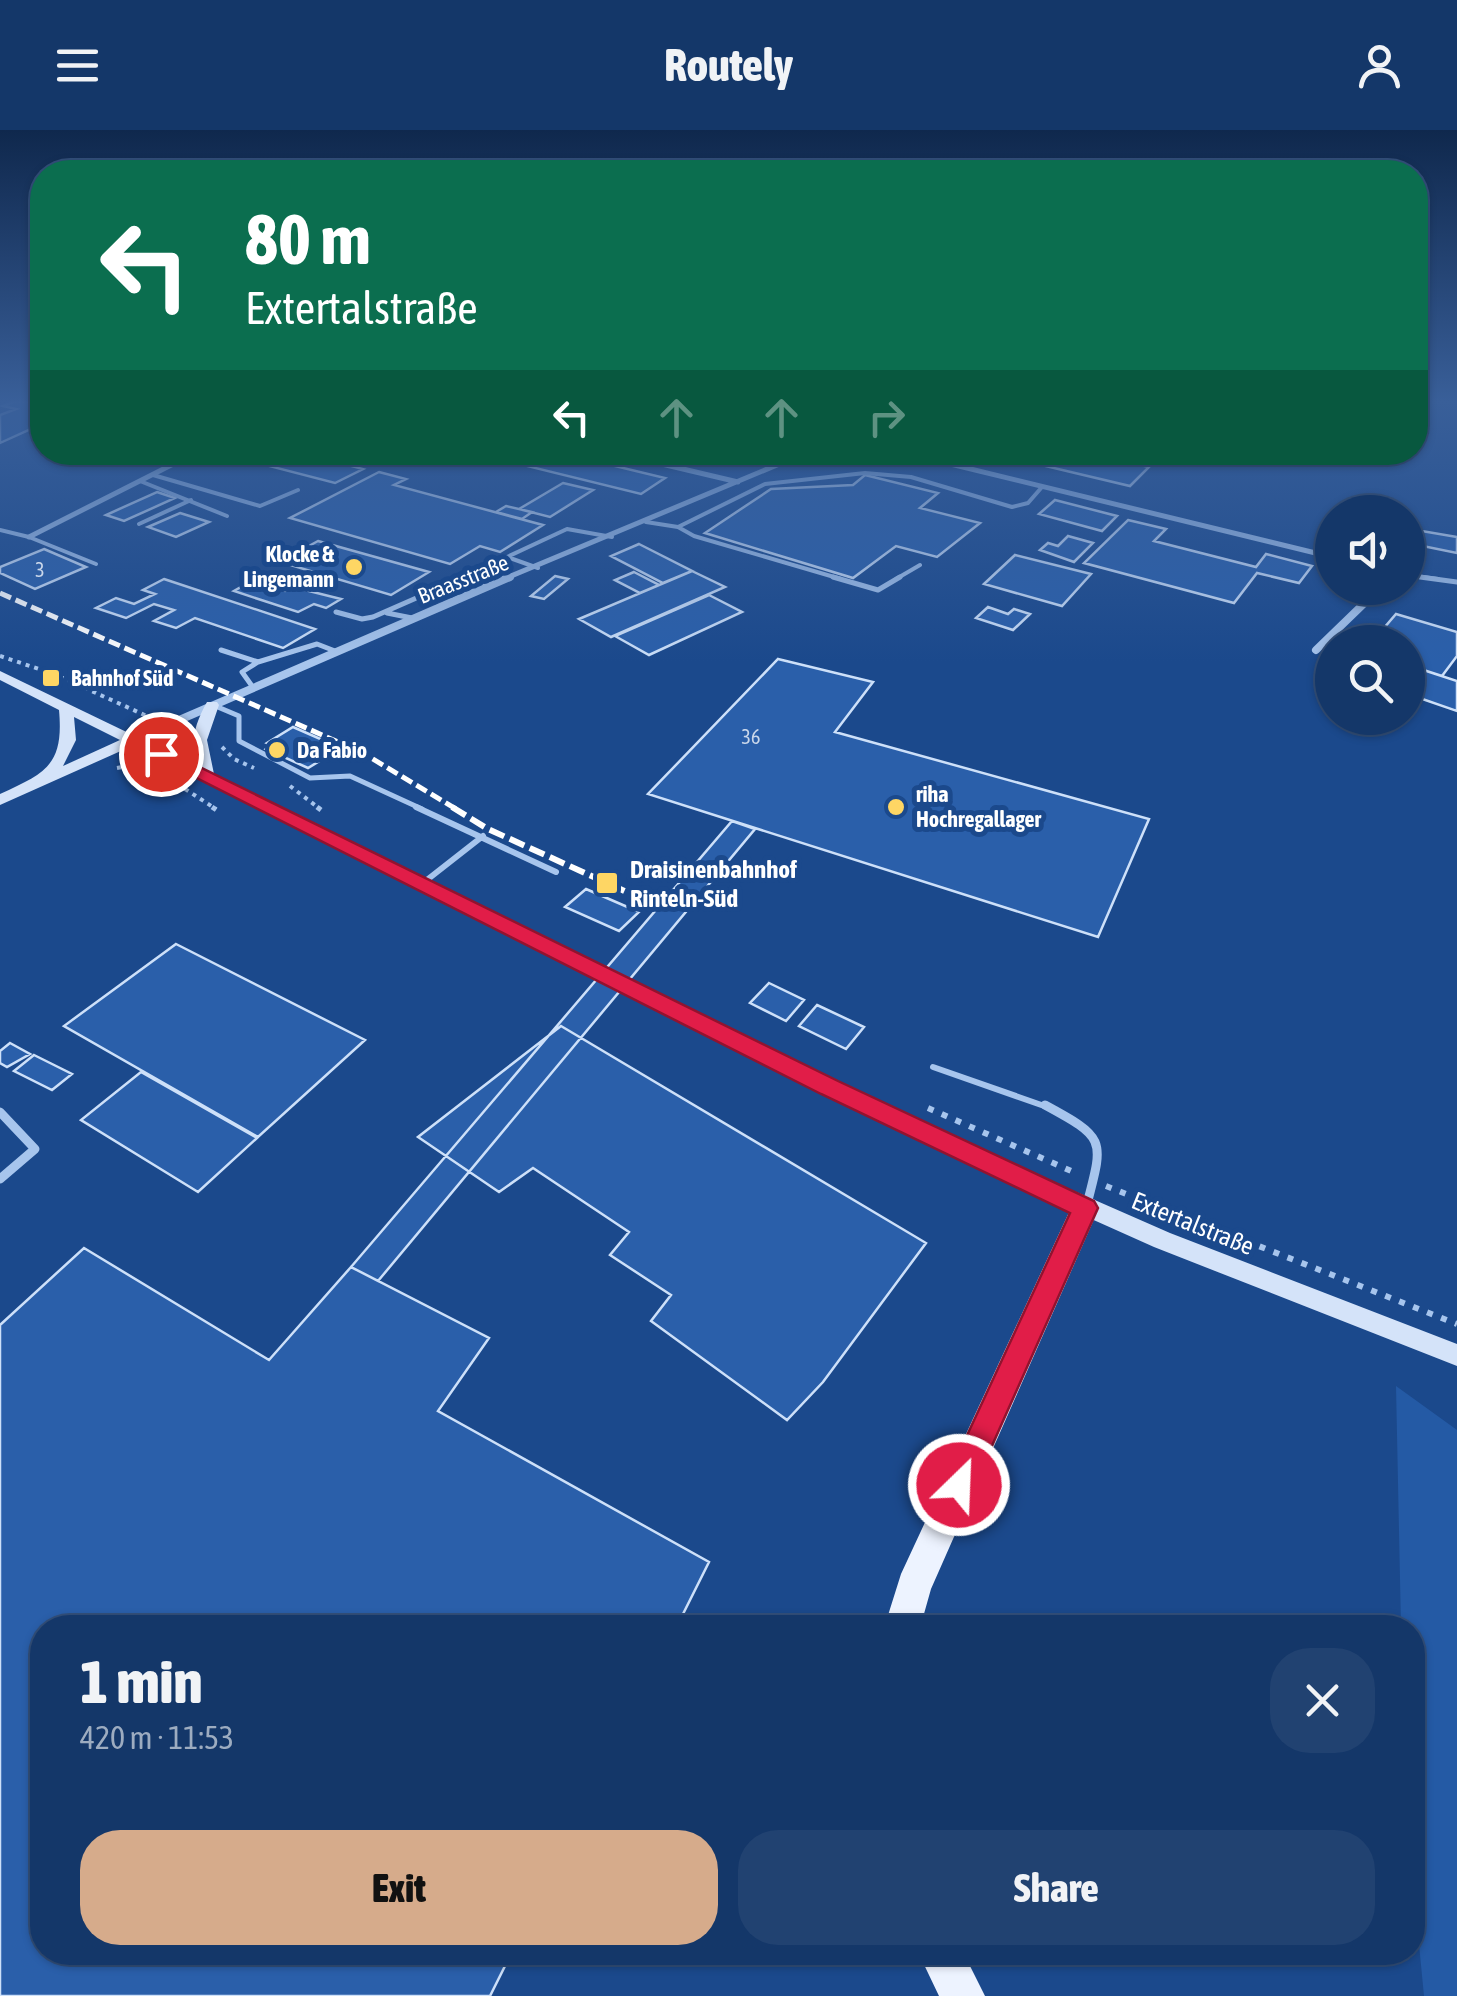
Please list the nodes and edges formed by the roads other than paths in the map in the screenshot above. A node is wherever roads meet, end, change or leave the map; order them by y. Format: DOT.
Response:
graph roads {
  1 [pos="128,488"];
  2 [pos="157,488"];
  3 [pos="195,488"];
  4 [pos="725,488"];
  5 [pos="757,488"];
  6 [pos="941,488"];
  7 [pos="1040,488"];
  8 [pos="1050,488"];
  9 [pos="298,490"];
  10 [pos="712,494"];
  11 [pos="190,500"];
  12 [pos="731,501"];
  13 [pos="227,516"];
  14 [pos="646,522"];
  15 [pos="139,524"];
  16 [pos="678,528"];
  17 [pos="0,530"];
  18 [pos="29,537"];
  19 [pos="612,537"];
  20 [pos="1315,553"];
  21 [pos="509,558"];
  22 [pos="96,564"];
  23 [pos="920,564"];
  24 [pos="538,568"];
  25 [pos="1425,577"];
  26 [pos="462,578"];
  27 [pos="1457,582"];
  28 [pos="488,587"];
  29 [pos="1362,605"];
  30 [pos="336,612"];
  31 [pos="384,612"];
  32 [pos="412,618"];
  33 [pos="1342,625"];
  34 [pos="221,650"];
  35 [pos="336,651"];
  36 [pos="258,662"];
  37 [pos="0,675"];
  38 [pos="252,686"];
  39 [pos="212,705"];
  40 [pos="66,708"];
  41 [pos="133,740"];
  42 [pos="206,776"];
  43 [pos="49,777"];
  44 [pos="0,800"];
  45 [pos="483,836"];
  46 [pos="556,872"];
  47 [pos="424,883"];
  48 [pos="933,1067"];
  49 [pos="0,1112"];
  50 [pos="0,1179"];
  51 [pos="1090,1194"];
  52 [pos="1457,1355"];
  53 [pos="906,1615"];
  54 [pos="946,1965"];
  55 [pos="963,1996"];
  1 -- 18 [label="street"];
  2 -- 11 [label="lane"];
  3 -- 9 [label="lane"];
  4 -- 10 [label="street, Braasstraße"];
  5 -- 12 [label="lane"];
  6 -- 7 [label="lane"];
  8 -- 20 [label="street"];
  10 -- 12 [label="lane"];
  10 -- 14 [label="street, Braasstraße"];
  11 -- 13 [label="lane"];
  11 -- 15 [label="lane"];
  12 -- 16 [label="lane"];
  14 -- 16 [label="lane"];
  14 -- 19 [label="street, Braasstraße"];
  16 -- 23 [label="lane"];
  17 -- 18 [label="lane"];
  18 -- 22 [label="lane"];
  19 -- 21 [label="lane"];
  19 -- 24 [label="street, Braasstraße"];
  21 -- 24 [label="lane"];
  21 -- 26 [label="lane"];
  24 -- 28 [label="street, Braasstraße"];
  25 -- 27 [label="lane"];
  26 -- 28 [label="lane"];
  26 -- 31 [label="lane"];
  28 -- 32 [label="street, Braasstraße"];
  29 -- 33 [label="street"];
  30 -- 31 [label="lane"];
  31 -- 32 [label="lane"];
  32 -- 35 [label="street, Braasstraße"];
  34 -- 36 [label="lane"];
  35 -- 36 [label="lane"];
  35 -- 38 [label="street, Braasstraße"];
  36 -- 38 [label="lane"];
  37 -- 40 [label="main road, Extertalstraße"];
  38 -- 39 [label="street, Braasstraße"];
  39 -- 41 [label="street, Braasstraße"];
  39 -- 42 [label="main road"];
  39 -- 45 [label="lane"];
  40 -- 41 [label="main road, Extertalstraße"];
  40 -- 43 [label="main road"];
  41 -- 42 [label="main road, Extertalstraße"];
  41 -- 43 [label="main road"];
  42 -- 47 [label="main road, Extertalstraße"];
  43 -- 44 [label="main road"];
  45 -- 46 [label="lane"];
  45 -- 47 [label="lane"];
  47 -- 51 [label="main road, Extertalstraße"];
  48 -- 51 [label="lane"];
  49 -- 50 [label="lane"];
  51 -- 52 [label="main road, Extertalstraße"];
  51 -- 53 [label="main road"];
  54 -- 55 [label="main road"];
}
